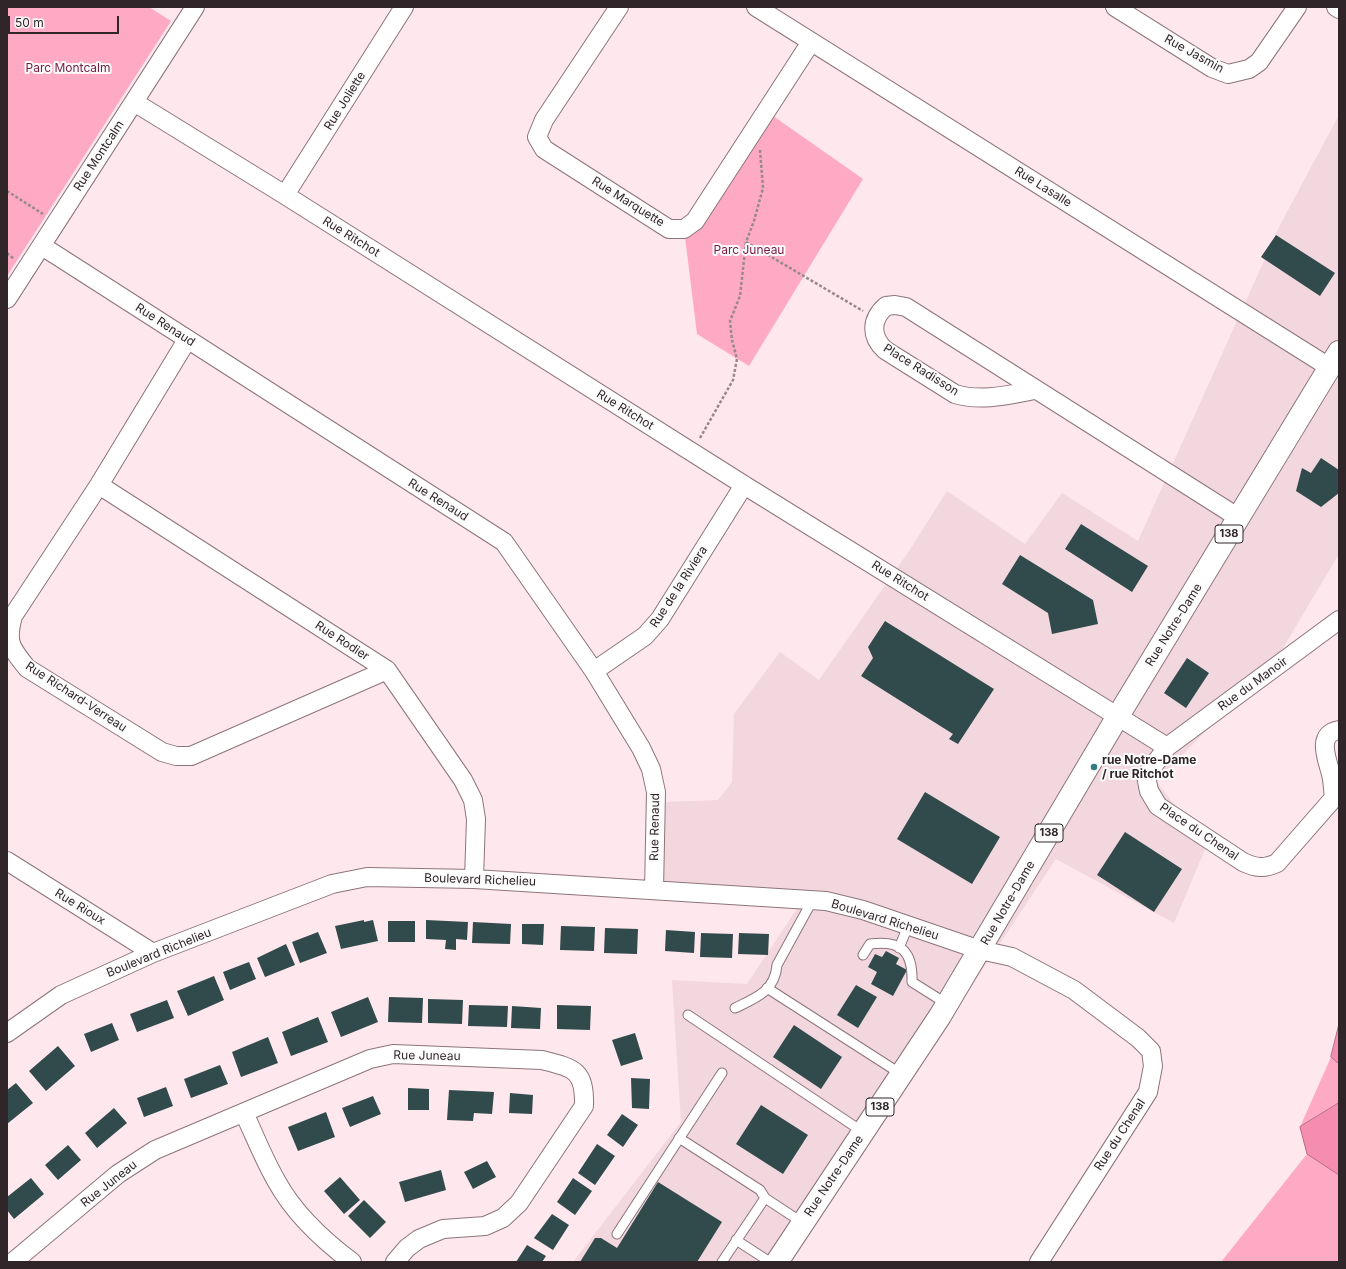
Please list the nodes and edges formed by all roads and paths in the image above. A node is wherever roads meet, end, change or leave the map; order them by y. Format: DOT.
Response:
graph roads {
  1 [pos="404,7"];
  2 [pos="619,7"];
  3 [pos="756,7"];
  4 [pos="1115,7"];
  5 [pos="1297,7"];
  6 [pos="1336,7"];
  7 [pos="189,9"];
  8 [pos="1339,9"];
  9 [pos="811,42"];
  10 [pos="134,102"];
  11 [pos="757,126"];
  12 [pos="7,191"];
  13 [pos="285,195"];
  14 [pos="56,223"];
  15 [pos="746,242"];
  16 [pos="42,246"];
  17 [pos="7,299"];
  18 [pos="875,318"];
  19 [pos="187,340"];
  20 [pos="1334,359"];
  21 [pos="1035,390"];
  22 [pos="692,452"];
  23 [pos="99,485"];
  24 [pos="744,485"];
  25 [pos="1239,518"];
  26 [pos="1339,620"];
  27 [pos="387,670"];
  28 [pos="594,671"];
  29 [pos="1118,716"];
  30 [pos="1339,730"];
  31 [pos="1167,747"];
  32 [pos="1336,796"];
  33 [pos="7,861"];
  34 [pos="474,879"];
  35 [pos="654,890"];
  36 [pos="812,900"];
  37 [pos="908,926"];
  38 [pos="899,948"];
  39 [pos="980,950"];
  40 [pos="153,953"];
  41 [pos="863,955"];
  42 [pos="767,988"];
  43 [pos="947,1004"];
  44 [pos="736,1008"];
  45 [pos="688,1014"];
  46 [pos="7,1032"];
  47 [pos="722,1073"];
  48 [pos="902,1074"];
  49 [pos="244,1113"];
  50 [pos="863,1132"];
  51 [pos="680,1138"];
  52 [pos="765,1198"];
  53 [pos="803,1223"];
  54 [pos="617,1234"];
  55 [pos="736,1240"];
  56 [pos="13,1262"];
  57 [pos="352,1262"];
  58 [pos="395,1262"];
  59 [pos="722,1262"];
  60 [pos="770,1262"];
  61 [pos="777,1262"];
  62 [pos="1039,1262"];
  1 -- 13 [label="street, Rue Joliette"];
  2 -- 11 [label="street, Rue Marquette"];
  3 -- 9 [label="street, Rue Lasalle"];
  4 -- 5 [label="street, Rue Jasmin"];
  6 -- 8 [label="street"];
  7 -- 10 [label="street, Rue Montcalm"];
  9 -- 11 [label="street, Rue Marquette"];
  9 -- 20 [label="street, Rue Lasalle"];
  10 -- 13 [label="street, Rue Ritchot"];
  10 -- 14 [label="street, Rue Montcalm"];
  11 -- 15 [label="path"];
  12 -- 14 [label="path"];
  13 -- 22 [label="street, Rue Ritchot"];
  14 -- 16 [label="street, Rue Montcalm"];
  15 -- 18 [label="path"];
  15 -- 22 [label="path"];
  16 -- 17 [label="street, Rue Montcalm"];
  16 -- 19 [label="street, Rue Renaud"];
  18 -- 21 [label="street"];
  18 -- 21 [label="street, Place Radisson"];
  19 -- 23 [label="street, Rue Richard-Verreau"];
  19 -- 28 [label="street, Rue Renaud"];
  20 -- 25 [label="main road, Rue Notre-Dame / 138"];
  21 -- 25 [label="street"];
  22 -- 24 [label="street, Rue Ritchot"];
  23 -- 27 [label="street, Rue Rodier"];
  23 -- 27 [label="street, Rue Richard-Verreau"];
  24 -- 28 [label="street, Rue de la Riviera"];
  24 -- 29 [label="street, Rue Ritchot"];
  25 -- 29 [label="main road, Rue Notre-Dame / 138"];
  26 -- 31 [label="street, Rue du Manoir"];
  27 -- 34 [label="street, Rue Rodier"];
  28 -- 35 [label="street, Rue Renaud"];
  29 -- 31 [label="street"];
  29 -- 39 [label="main road, Rue Notre-Dame / 138"];
  30 -- 32 [label="street, Place du Chenal"];
  31 -- 32 [label="street, Place du Chenal"];
  33 -- 40 [label="street, Rue Rioux"];
  34 -- 35 [label="street, Boulevard Richelieu"];
  34 -- 40 [label="street, Boulevard Richelieu"];
  35 -- 36 [label="street, Boulevard Richelieu"];
  36 -- 37 [label="street, Boulevard Richelieu"];
  36 -- 42 [label="lane"];
  37 -- 38 [label="lane"];
  37 -- 39 [label="street, Boulevard Richelieu"];
  38 -- 41 [label="lane"];
  38 -- 43 [label="lane"];
  39 -- 43 [label="main road, Rue Notre-Dame / 138"];
  39 -- 62 [label="street, Rue du Chenal"];
  40 -- 46 [label="street, Boulevard Richelieu"];
  42 -- 44 [label="lane"];
  42 -- 48 [label="lane"];
  43 -- 48 [label="main road, Rue Notre-Dame / 138"];
  45 -- 50 [label="lane"];
  47 -- 51 [label="lane"];
  48 -- 50 [label="main road, Rue Notre-Dame / 138"];
  49 -- 56 [label="street, Rue Juneau"];
  49 -- 57 [label="street"];
  49 -- 58 [label="street, Rue Juneau"];
  50 -- 53 [label="main road, Rue Notre-Dame / 138"];
  51 -- 52 [label="lane"];
  51 -- 54 [label="lane"];
  52 -- 53 [label="lane"];
  52 -- 55 [label="lane"];
  53 -- 61 [label="main road, Rue Notre-Dame / 138"];
  55 -- 59 [label="lane"];
  55 -- 60 [label="lane"];
}
